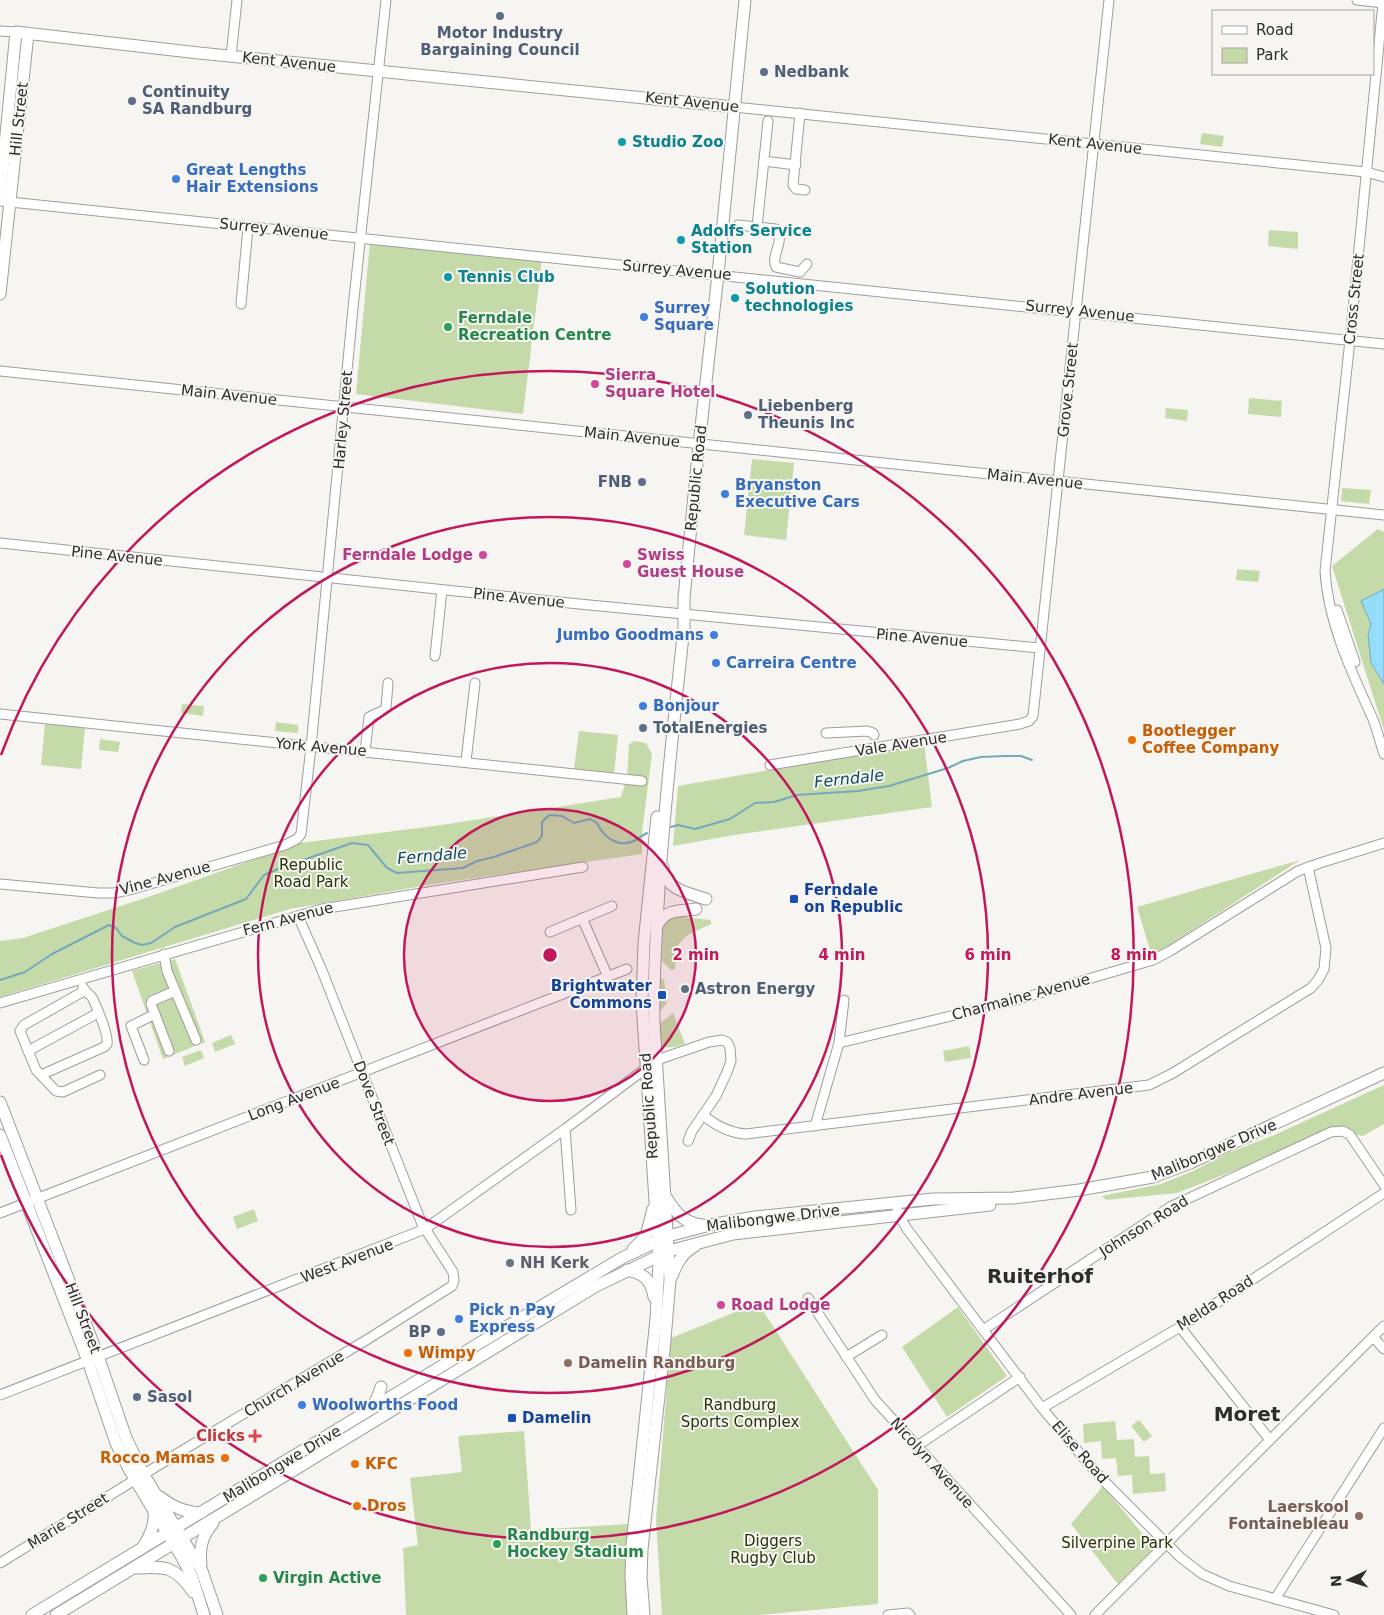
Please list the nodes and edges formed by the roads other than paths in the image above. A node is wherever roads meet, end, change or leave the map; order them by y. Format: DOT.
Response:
graph roads {
  1 [pos="237,0"];
  2 [pos="386,0"];
  3 [pos="745,0"];
  4 [pos="1109,0"];
  5 [pos="1357,0"];
  6 [pos="1384,3"];
  7 [pos="0,31"];
  8 [pos="22,33"];
  9 [pos="231,56"];
  10 [pos="378,70"];
  11 [pos="734,107"];
  12 [pos="800,113"];
  13 [pos="768,121"];
  14 [pos="1094,144"];
  15 [pos="764,161"];
  16 [pos="796,165"];
  17 [pos="1366,172"];
  18 [pos="1384,177"];
  19 [pos="805,190"];
  20 [pos="3,199"];
  21 [pos="738,225"];
  22 [pos="248,227"];
  23 [pos="756,227"];
  24 [pos="361,238"];
  25 [pos="806,264"];
  26 [pos="718,274"];
  27 [pos="0,294"];
  28 [pos="240,304"];
  29 [pos="1076,311"];
  30 [pos="1350,340"];
  31 [pos="1384,344"];
  32 [pos="0,372"];
  33 [pos="344,408"];
  34 [pos="699,444"];
  35 [pos="1058,481"];
  36 [pos="1331,509"];
  37 [pos="1384,515"];
  38 [pos="0,543"];
  39 [pos="327,577"];
  40 [pos="442,590"];
  41 [pos="681,613"];
  42 [pos="1039,648"];
  43 [pos="435,656"];
  44 [pos="388,683"];
  45 [pos="475,683"];
  46 [pos="0,714"];
  47 [pos="1031,719"];
  48 [pos="826,732"];
  49 [pos="874,741"];
  50 [pos="311,747"];
  51 [pos="365,752"];
  52 [pos="1384,754"];
  53 [pos="466,761"];
  54 [pos="770,765"];
  55 [pos="642,781"];
  56 [pos="297,839"];
  57 [pos="1384,843"];
  58 [pos="662,849"];
  59 [pos="583,867"];
  60 [pos="1308,867"];
  61 [pos="0,884"];
  62 [pos="706,899"];
  63 [pos="612,906"];
  64 [pos="696,909"];
  65 [pos="298,916"];
  66 [pos="582,918"];
  67 [pos="657,927"];
  68 [pos="550,932"];
  69 [pos="164,954"];
  70 [pos="627,969"];
  71 [pos="608,977"];
  72 [pos="80,979"];
  73 [pos="84,991"];
  74 [pos="175,992"];
  75 [pos="844,1000"];
  76 [pos="0,1002"];
  77 [pos="98,1013"];
  78 [pos="155,1014"];
  79 [pos="196,1040"];
  80 [pos="839,1043"];
  81 [pos="28,1051"];
  82 [pos="169,1051"];
  83 [pos="144,1060"];
  84 [pos="657,1060"];
  85 [pos="647,1069"];
  86 [pos="362,1072"];
  87 [pos="1384,1073"];
  88 [pos="41,1075"];
  89 [pos="100,1075"];
  90 [pos="1384,1079"];
  91 [pos="0,1102"];
  92 [pos="703,1115"];
  93 [pos="815,1126"];
  94 [pos="565,1129"];
  95 [pos="0,1135"];
  96 [pos="688,1141"];
  97 [pos="1384,1185"];
  98 [pos="1384,1193"];
  99 [pos="660,1197"];
  100 [pos="32,1201"];
  101 [pos="896,1202"];
  102 [pos="571,1210"];
  103 [pos="0,1213"];
  104 [pos="898,1214"];
  105 [pos="710,1225"];
  106 [pos="425,1229"];
  107 [pos="663,1238"];
  108 [pos="705,1241"];
  109 [pos="664,1253"];
  110 [pos="622,1258"];
  111 [pos="627,1270"];
  112 [pos="670,1280"];
  113 [pos="452,1286"];
  114 [pos="808,1298"];
  115 [pos="656,1319"];
  116 [pos="1384,1326"];
  117 [pos="1180,1327"];
  118 [pos="983,1330"];
  119 [pos="882,1335"];
  120 [pos="1373,1337"];
  121 [pos="1384,1349"];
  122 [pos="846,1357"];
  123 [pos="93,1359"];
  124 [pos="1020,1377"];
  125 [pos="402,1390"];
  126 [pos="0,1395"];
  127 [pos="1042,1408"];
  128 [pos="370,1410"];
  129 [pos="1384,1428"];
  130 [pos="1270,1440"];
  131 [pos="917,1446"];
  132 [pos="139,1477"];
  133 [pos="155,1493"];
  134 [pos="154,1510"];
  135 [pos="201,1514"];
  136 [pos="219,1516"];
  137 [pos="175,1536"];
  138 [pos="1166,1544"];
  139 [pos="142,1548"];
  140 [pos="0,1562"];
  141 [pos="133,1568"];
  142 [pos="202,1570"];
  143 [pos="1275,1599"];
  144 [pos="203,1610"];
  145 [pos="1323,1613"];
  146 [pos="32,1615"];
  147 [pos="56,1615"];
  148 [pos="216,1615"];
  149 [pos="633,1615"];
  150 [pos="644,1615"];
  151 [pos="888,1615"];
  152 [pos="910,1615"];
  153 [pos="1071,1615"];
  154 [pos="1095,1615"];
  155 [pos="1334,1615"];
  1 -- 9 [label="street"];
  2 -- 10 [label="street, Harley Street"];
  3 -- 11 [label="main road, Republic Road"];
  4 -- 14 [label="street, Grove Street"];
  5 -- 6 [label="street"];
  6 -- 17 [label="street, Cross Street"];
  7 -- 8 [label="street, Kent Avenue"];
  8 -- 9 [label="main road, Kent Avenue"];
  8 -- 20 [label="main road, Hill Street"];
  9 -- 10 [label="main road, Kent Avenue"];
  10 -- 11 [label="main road, Kent Avenue"];
  10 -- 24 [label="street, Harley Street"];
  11 -- 12 [label="street, Kent Avenue"];
  11 -- 26 [label="main road, Republic Road"];
  12 -- 14 [label="street, Kent Avenue"];
  12 -- 16 [label="street"];
  13 -- 15 [label="street"];
  14 -- 17 [label="street, Kent Avenue"];
  14 -- 29 [label="street, Grove Street"];
  15 -- 16 [label="street"];
  15 -- 23 [label="street"];
  16 -- 19 [label="street"];
  17 -- 18 [label="street, Kent Avenue"];
  17 -- 30 [label="street, Cross Street"];
  20 -- 22 [label="street, Surrey Avenue"];
  20 -- 27 [label="main road, Hill Street"];
  21 -- 23 [label="street"];
  22 -- 24 [label="street, Surrey Avenue"];
  22 -- 28 [label="street"];
  23 -- 25 [label="street"];
  24 -- 26 [label="street, Surrey Avenue"];
  24 -- 33 [label="street, Harley Street"];
  26 -- 29 [label="street, Surrey Avenue"];
  26 -- 34 [label="main road, Republic Road"];
  29 -- 30 [label="street, Surrey Avenue"];
  29 -- 35 [label="street, Grove Street"];
  30 -- 31 [label="street, Surrey Avenue"];
  30 -- 36 [label="street, Cross Street"];
  32 -- 33 [label="street, Main Avenue"];
  33 -- 34 [label="street, Main Avenue"];
  33 -- 39 [label="street, Harley Street"];
  34 -- 35 [label="street, Main Avenue"];
  34 -- 41 [label="main road, Republic Road"];
  35 -- 36 [label="street, Main Avenue"];
  35 -- 42 [label="street, Grove Street"];
  36 -- 37 [label="street, Main Avenue"];
  36 -- 52 [label="street, Cross Street"];
  38 -- 39 [label="street, Pine Avenue"];
  39 -- 40 [label="street, Pine Avenue"];
  39 -- 50 [label="street, Harley Street"];
  40 -- 41 [label="street, Pine Avenue"];
  40 -- 43 [label="street"];
  41 -- 42 [label="street, Pine Avenue"];
  41 -- 58 [label="main road, Republic Road"];
  41 -- 85 [label="main road, Republic Road"];
  42 -- 47 [label="street, Grove Street"];
  44 -- 51 [label="street"];
  45 -- 53 [label="street"];
  46 -- 50 [label="street, York Avenue"];
  47 -- 49 [label="street, Vale Avenue"];
  48 -- 49 [label="street"];
  49 -- 54 [label="street, Vale Avenue"];
  50 -- 51 [label="street, York Avenue"];
  50 -- 56 [label="street, Harley Street"];
  51 -- 53 [label="street, York Avenue"];
  53 -- 55 [label="street, York Avenue"];
  56 -- 61 [label="street, Vine Avenue"];
  57 -- 60 [label="street, Charmaine Avenue"];
  58 -- 62 [label="main road"];
  58 -- 67 [label="main road, Republic Road"];
  59 -- 65 [label="street, Fern Avenue"];
  60 -- 80 [label="street, Charmaine Avenue"];
  60 -- 93 [label="street, Andre Avenue"];
  63 -- 66 [label="street"];
  64 -- 67 [label="main road"];
  65 -- 69 [label="street, Fern Avenue"];
  65 -- 86 [label="street, Dove Street"];
  66 -- 68 [label="street"];
  66 -- 71 [label="street"];
  67 -- 84 [label="main road, Republic Road"];
  69 -- 72 [label="street, Fern Avenue"];
  69 -- 74 [label="street"];
  70 -- 71 [label="street, Long Avenue"];
  71 -- 86 [label="street, Long Avenue"];
  72 -- 73 [label="street"];
  72 -- 76 [label="street, Fern Avenue"];
  73 -- 77 [label="street"];
  73 -- 81 [label="street"];
  74 -- 78 [label="street"];
  74 -- 79 [label="street"];
  75 -- 80 [label="street"];
  77 -- 81 [label="street"];
  77 -- 88 [label="street"];
  78 -- 82 [label="street"];
  78 -- 83 [label="street"];
  80 -- 93 [label="street"];
  81 -- 88 [label="street"];
  84 -- 85 [label="street, West Avenue"];
  84 -- 92 [label="street"];
  84 -- 99 [label="main road, Republic Road"];
  85 -- 94 [label="street, West Avenue"];
  85 -- 99 [label="main road, Republic Road"];
  86 -- 100 [label="street, Long Avenue"];
  86 -- 106 [label="street, Dove Street"];
  87 -- 101 [label="main road, Malibongwe Drive"];
  88 -- 89 [label="street"];
  90 -- 104 [label="main road, Malibongwe Drive"];
  91 -- 100 [label="main road, Hill Street"];
  92 -- 93 [label="street, Andre Avenue"];
  92 -- 96 [label="street"];
  94 -- 102 [label="street"];
  94 -- 106 [label="street, West Avenue"];
  95 -- 100 [label="main road, Hill Street"];
  97 -- 118 [label="street, Johnson Road"];
  98 -- 117 [label="street, Melda Road"];
  99 -- 105 [label="main road"];
  99 -- 107 [label="main road, Republic Road"];
  99 -- 110 [label="main road"];
  100 -- 103 [label="street, Long Avenue"];
  100 -- 123 [label="main road, Hill Street"];
  101 -- 104 [label="street, Elise Road"];
  101 -- 105 [label="main road, Malibongwe Drive"];
  104 -- 108 [label="main road, Malibongwe Drive"];
  104 -- 118 [label="street, Elise Road"];
  105 -- 107 [label="main road, Malibongwe Drive"];
  106 -- 113 [label="street, Dove Street"];
  106 -- 123 [label="street, West Avenue"];
  107 -- 109 [label="main road, Republic Road"];
  107 -- 110 [label="main road, Malibongwe Drive"];
  108 -- 109 [label="main road, Malibongwe Drive"];
  108 -- 112 [label="main road"];
  109 -- 111 [label="main road, Malibongwe Drive"];
  109 -- 112 [label="main road, Republic Road"];
  109 -- 115 [label="main road, Republic Road"];
  110 -- 125 [label="main road, Malibongwe Drive"];
  111 -- 115 [label="main road"];
  111 -- 136 [label="main road, Malibongwe Drive"];
  112 -- 150 [label="main road, Republic Road"];
  113 -- 132 [label="street, Church Avenue"];
  114 -- 122 [label="street, Nicolyn Avenue"];
  115 -- 149 [label="main road, Republic Road"];
  116 -- 120 [label="street"];
  117 -- 127 [label="street, Melda Road"];
  117 -- 130 [label="street"];
  118 -- 124 [label="street, Elise Road"];
  119 -- 122 [label="street"];
  120 -- 121 [label="street"];
  120 -- 130 [label="street"];
  122 -- 131 [label="street, Nicolyn Avenue"];
  123 -- 126 [label="street, West Avenue"];
  123 -- 132 [label="main road, Hill Street"];
  124 -- 127 [label="street, Elise Road"];
  124 -- 131 [label="street"];
  125 -- 128 [label="main road, Malibongwe Drive"];
  125 -- 128 [label="main road"];
  127 -- 138 [label="street, Elise Road"];
  128 -- 135 [label="main road, Malibongwe Drive"];
  129 -- 143 [label="street"];
  130 -- 138 [label="street"];
  131 -- 153 [label="street, Nicolyn Avenue"];
  132 -- 133 [label="main road, Hill Street"];
  132 -- 134 [label="main road, Hill Street"];
  132 -- 140 [label="street, Marie Street"];
  133 -- 135 [label="main road"];
  133 -- 137 [label="main road, Hill Street"];
  134 -- 137 [label="main road, Hill Street"];
  134 -- 139 [label="main road"];
  135 -- 137 [label="main road, Malibongwe Drive"];
  136 -- 137 [label="main road, Malibongwe Drive"];
  136 -- 142 [label="main road"];
  137 -- 139 [label="main road, Malibongwe Drive"];
  137 -- 141 [label="main road, Malibongwe Drive"];
  137 -- 142 [label="main road"];
  137 -- 144 [label="main road"];
  138 -- 143 [label="street, Elise Road"];
  138 -- 154 [label="street"];
  139 -- 146 [label="main road, Malibongwe Drive"];
  141 -- 144 [label="main road"];
  141 -- 147 [label="main road, Malibongwe Drive"];
  142 -- 148 [label="main road"];
  143 -- 145 [label="street, Elise Road"];
  145 -- 155 [label="street, Elise Road"];
  151 -- 152 [label="street"];
}
